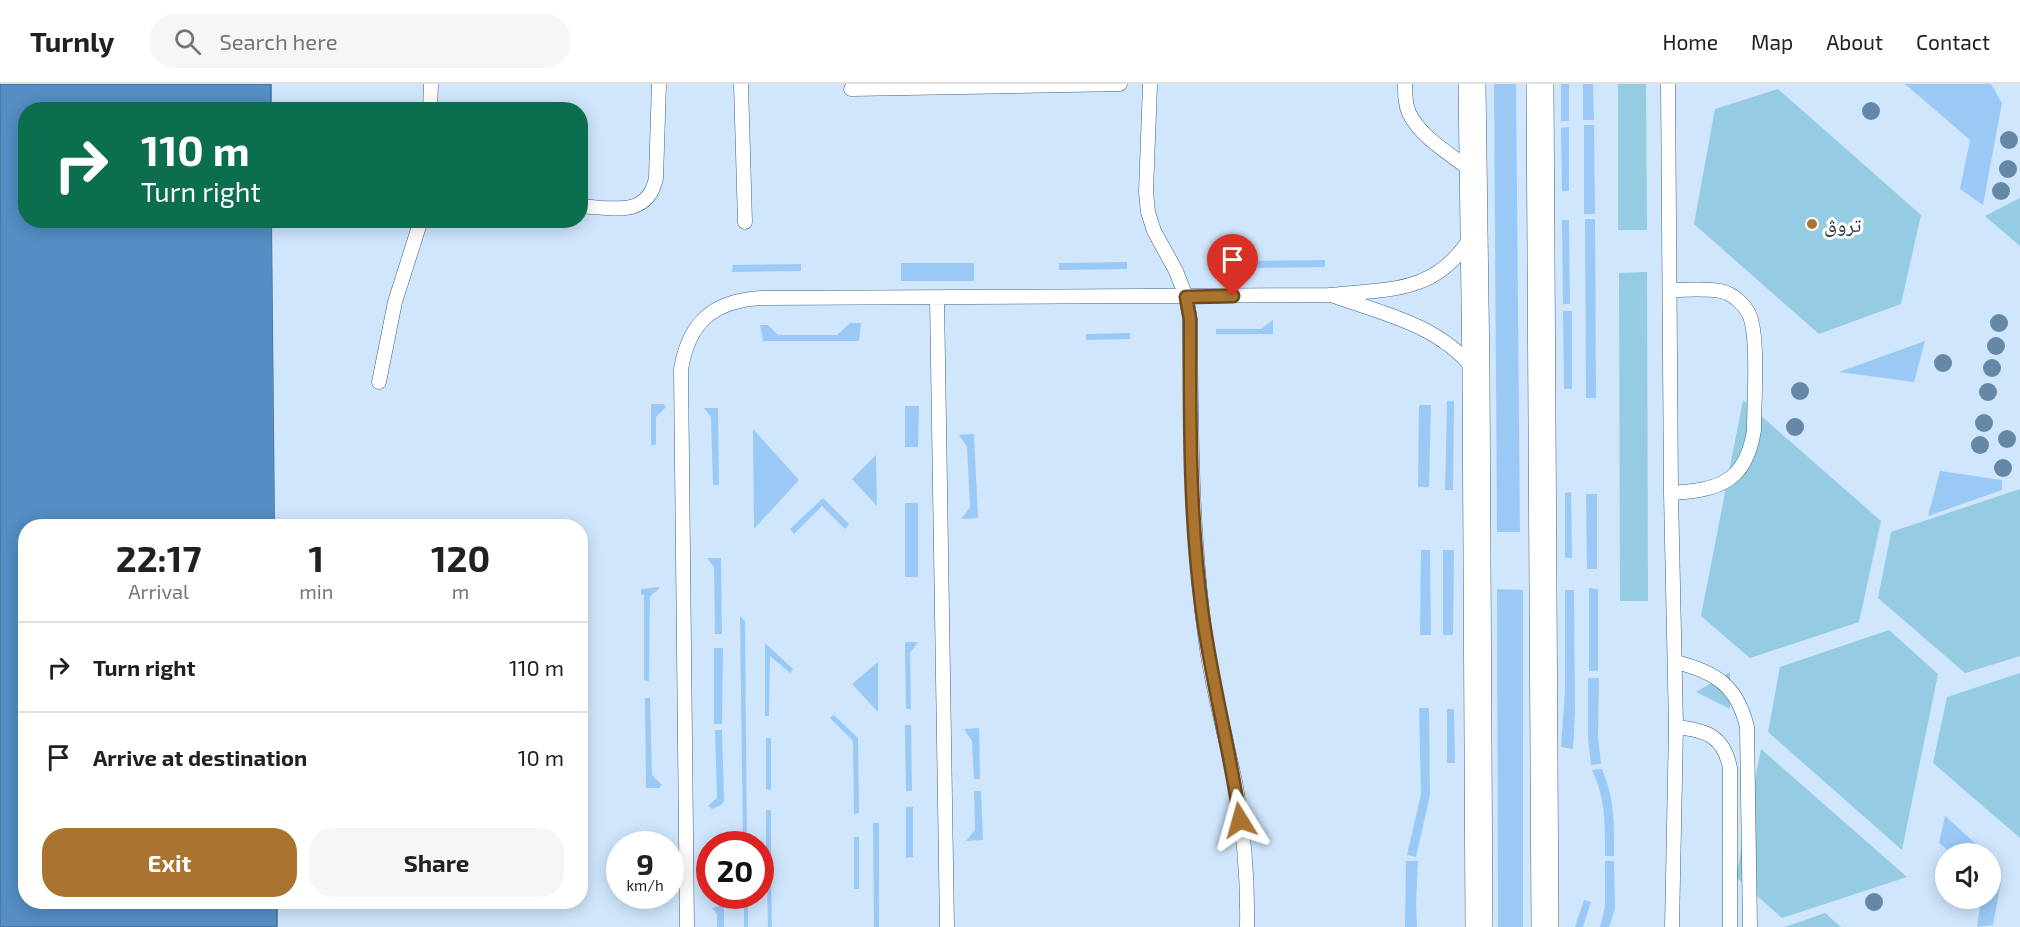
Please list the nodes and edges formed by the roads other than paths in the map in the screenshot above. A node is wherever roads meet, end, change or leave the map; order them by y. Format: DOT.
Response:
graph roads {
  1 [pos="431,84"];
  2 [pos="659,84"];
  3 [pos="741,84"];
  4 [pos="1120,84"];
  5 [pos="1150,84"];
  6 [pos="1405,84"];
  7 [pos="1472,84"];
  8 [pos="1539,84"];
  9 [pos="1668,84"];
  10 [pos="851,89"];
  11 [pos="430,102"];
  12 [pos="1473,172"];
  13 [pos="588,206"];
  14 [pos="745,222"];
  15 [pos="419,228"];
  16 [pos="1474,232"];
  17 [pos="1670,290"];
  18 [pos="1329,295"];
  19 [pos="1186,297"];
  20 [pos="936,298"];
  21 [pos="1476,372"];
  22 [pos="379,382"];
  23 [pos="1671,493"];
  24 [pos="1676,662"];
  25 [pos="1676,727"];
  26 [pos="687,927"];
  27 [pos="947,927"];
  28 [pos="1247,927"];
  29 [pos="1479,927"];
  30 [pos="1545,927"];
  31 [pos="1672,927"];
  32 [pos="1730,927"];
  33 [pos="1750,927"];
  1 -- 11 [label="lane"];
  2 -- 13 [label="lane"];
  3 -- 14 [label="lane"];
  4 -- 10 [label="lane"];
  5 -- 19 [label="lane"];
  6 -- 12 [label="lane"];
  7 -- 12 [label="street"];
  8 -- 30 [label="street"];
  9 -- 17 [label="lane"];
  12 -- 16 [label="street"];
  15 -- 22 [label="lane"];
  16 -- 18 [label="lane"];
  16 -- 21 [label="street"];
  17 -- 23 [label="lane"];
  17 -- 23 [label="lane"];
  18 -- 19 [label="lane"];
  18 -- 21 [label="lane"];
  19 -- 20 [label="lane"];
  19 -- 28 [label="lane"];
  20 -- 26 [label="lane"];
  20 -- 27 [label="lane"];
  21 -- 29 [label="street"];
  23 -- 24 [label="lane"];
  24 -- 25 [label="lane"];
  24 -- 33 [label="lane"];
  25 -- 31 [label="lane"];
  25 -- 32 [label="lane"];
}
